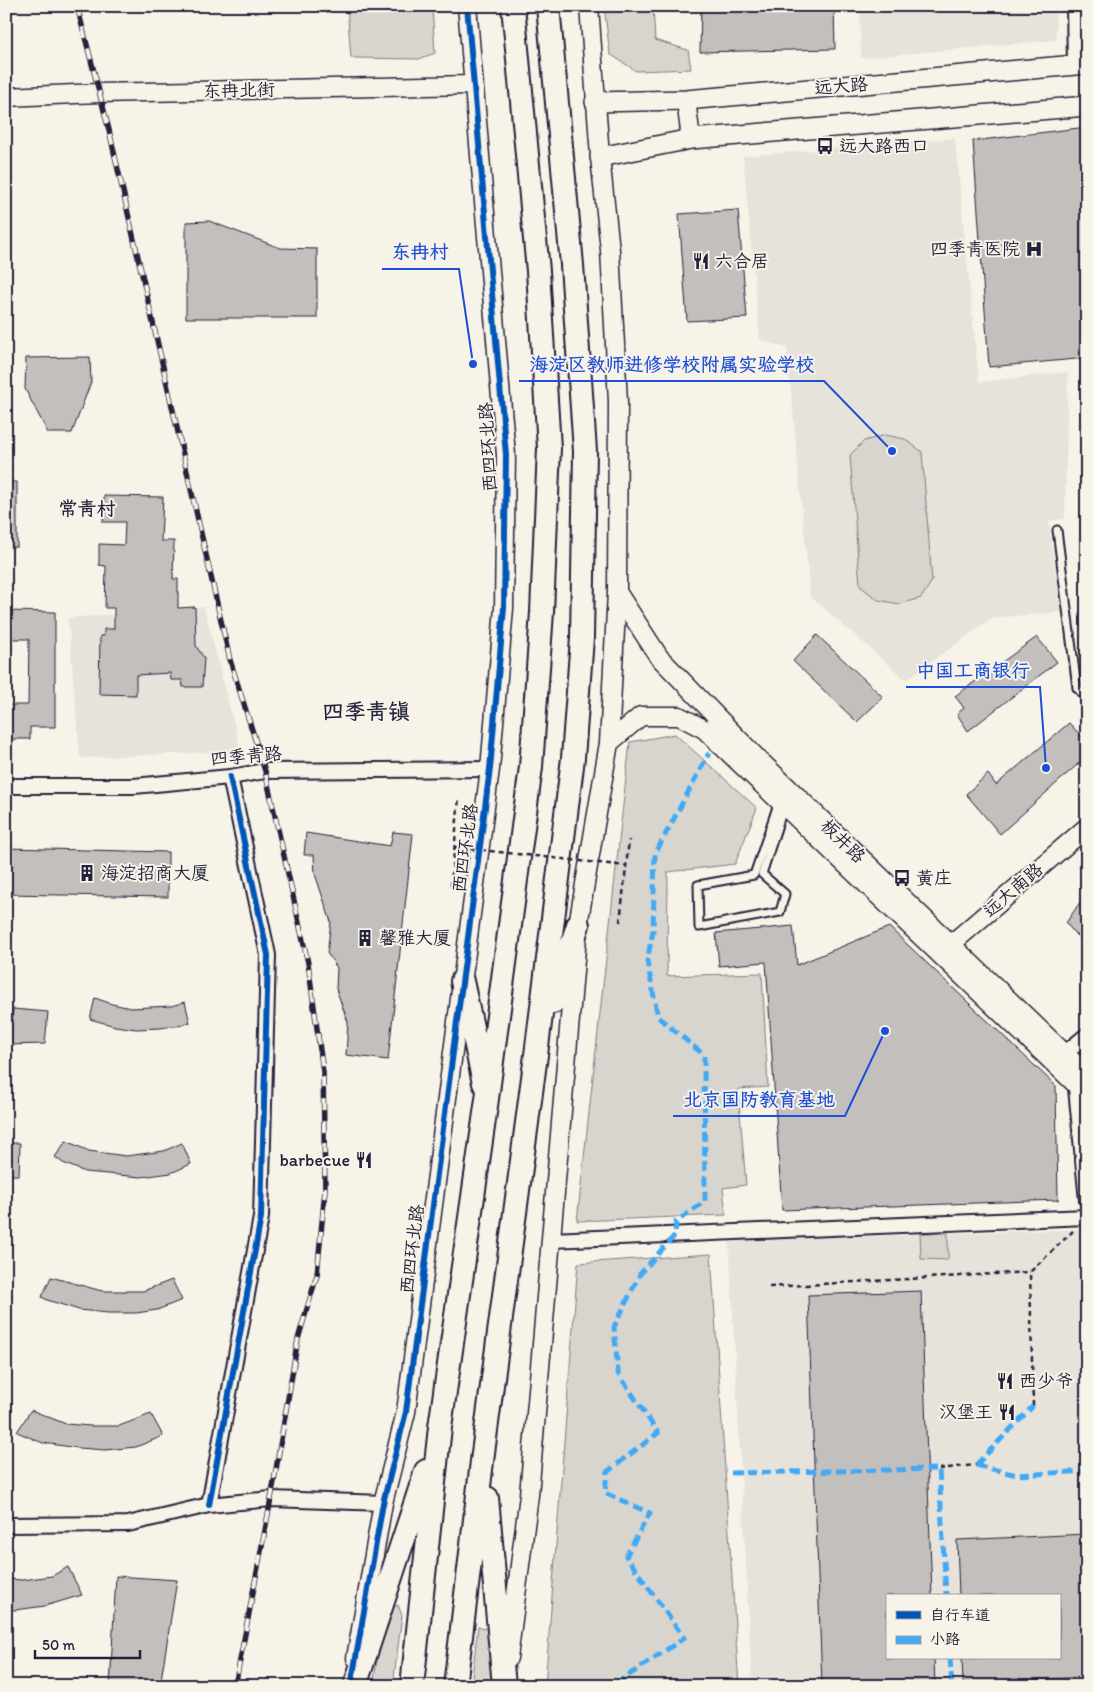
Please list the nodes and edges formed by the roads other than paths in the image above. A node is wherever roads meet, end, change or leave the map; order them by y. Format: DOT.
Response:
graph roads {
  1 [pos="466,6"];
  2 [pos="513,6"];
  3 [pos="548,6"];
  4 [pos="589,6"];
  5 [pos="1074,6"];
  6 [pos="1081,65"];
  7 [pos="472,85"];
  8 [pos="6,97"];
  9 [pos="686,100"];
  10 [pos="595,102"];
  11 [pos="1087,106"];
  12 [pos="691,139"];
  13 [pos="600,157"];
  14 [pos="1057,530"];
  15 [pos="617,592"];
  16 [pos="1087,699"];
  17 [pos="609,742"];
  18 [pos="490,769"];
  19 [pos="230,777"];
  20 [pos="6,786"];
  21 [pos="782,803"];
  22 [pos="1087,827"];
  23 [pos="578,925"];
  24 [pos="945,949"];
  25 [pos="462,981"];
  26 [pos="1087,1035"];
  27 [pos="536,1055"];
  28 [pos="1078,1074"];
  29 [pos="487,1099"];
  30 [pos="1087,1201"];
  31 [pos="1083,1221"];
  32 [pos="550,1240"];
  33 [pos="440,1427"];
  34 [pos="482,1453"];
  35 [pos="383,1503"];
  36 [pos="209,1505"];
  37 [pos="6,1525"];
  38 [pos="351,1686"];
  39 [pos="355,1686"];
  40 [pos="412,1686"];
  41 [pos="455,1686"];
  42 [pos="504,1686"];
  1 -- 7 [label="street, 西四环北路"];
  2 -- 29 [label="highway"];
  3 -- 27 [label="highway"];
  4 -- 10 [label="street"];
  5 -- 6 [label="street"];
  6 -- 9 [label="main road, 远大路"];
  7 -- 8 [label="street, 东冉北街"];
  7 -- 18 [label="street, 西四环北路"];
  9 -- 10 [label="main road, 远大路"];
  9 -- 12 [label="street"];
  10 -- 13 [label="street"];
  11 -- 12 [label="main road"];
  12 -- 13 [label="main road"];
  13 -- 15 [label="street"];
  14 -- 16 [label="lane"];
  15 -- 17 [label="street"];
  15 -- 24 [label="street, 板井路"];
  17 -- 21 [label="street"];
  17 -- 23 [label="street"];
  18 -- 19 [label="street, 四季青路"];
  18 -- 25 [label="street, 西四环北路"];
  19 -- 20 [label="street, 四季青路"];
  19 -- 36 [label="street"];
  21 -- 21 [label="lane"];
  21 -- 24 [label="street"];
  22 -- 24 [label="street, 远大南路"];
  23 -- 27 [label="highway"];
  23 -- 32 [label="street"];
  24 -- 28 [label="street"];
  24 -- 28 [label="street, 板井路"];
  25 -- 29 [label="highway"];
  25 -- 35 [label="street, 西四环北路"];
  26 -- 28 [label="street"];
  27 -- 34 [label="highway"];
  28 -- 30 [label="street"];
  29 -- 33 [label="highway"];
  31 -- 32 [label="street"];
  32 -- 42 [label="street"];
  33 -- 39 [label="highway"];
  33 -- 40 [label="highway"];
  34 -- 41 [label="highway"];
  34 -- 42 [label="highway"];
  35 -- 36 [label="street"];
  35 -- 38 [label="street, 西四环北路"];
  36 -- 37 [label="street"];
}
